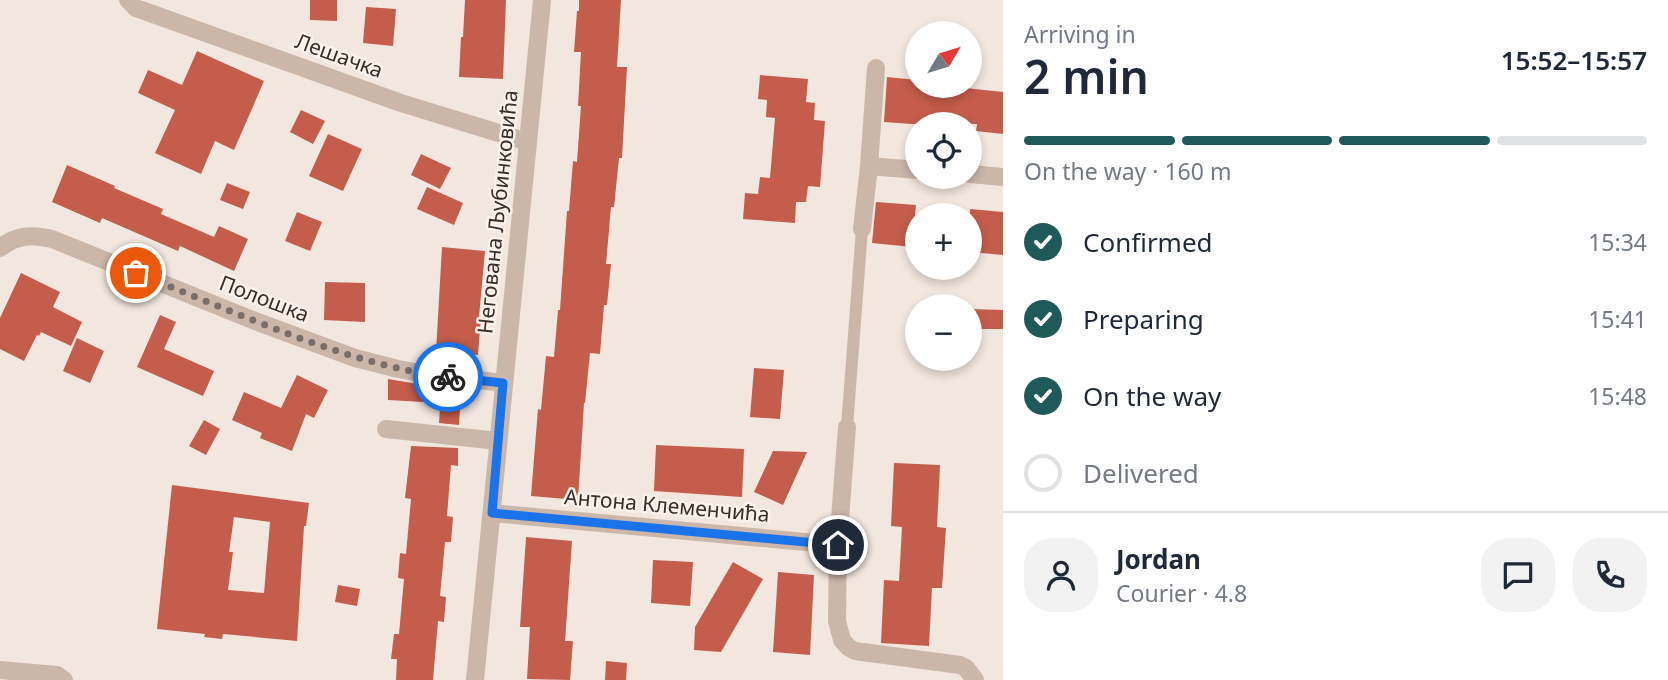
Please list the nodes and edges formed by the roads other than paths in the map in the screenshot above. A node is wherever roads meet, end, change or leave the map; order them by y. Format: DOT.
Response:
graph roads {
  1 [pos="542,0"];
  2 [pos="132,4"];
  3 [pos="876,68"];
  4 [pos="528,142"];
  5 [pos="869,166"];
  6 [pos="905,169"];
  7 [pos="982,175"];
  8 [pos="1003,177"];
  9 [pos="862,229"];
  10 [pos="0,248"];
  11 [pos="503,383"];
  12 [pos="847,426"];
  13 [pos="386,429"];
  14 [pos="498,441"];
  15 [pos="492,513"];
  16 [pos="838,545"];
  17 [pos="0,670"];
  18 [pos="64,680"];
  19 [pos="475,680"];
  20 [pos="975,680"];
  1 -- 4 [label="street, Негована Љубинковића"];
  2 -- 4 [label="street, Лешачка"];
  3 -- 5 [label="street"];
  4 -- 11 [label="street, Негована Љубинковића"];
  5 -- 6 [label="street"];
  5 -- 9 [label="street"];
  7 -- 8 [label="street"];
  9 -- 12 [label="lane"];
  10 -- 11 [label="street, Полошка"];
  11 -- 14 [label="street, Негована Љубинковића"];
  12 -- 16 [label="street"];
  13 -- 14 [label="street"];
  14 -- 15 [label="street, Негована Љубинковића"];
  15 -- 16 [label="street, Антона Клеменчића"];
  15 -- 19 [label="street, Негована Љубинковића"];
  16 -- 20 [label="street"];
  17 -- 18 [label="street"];
}
